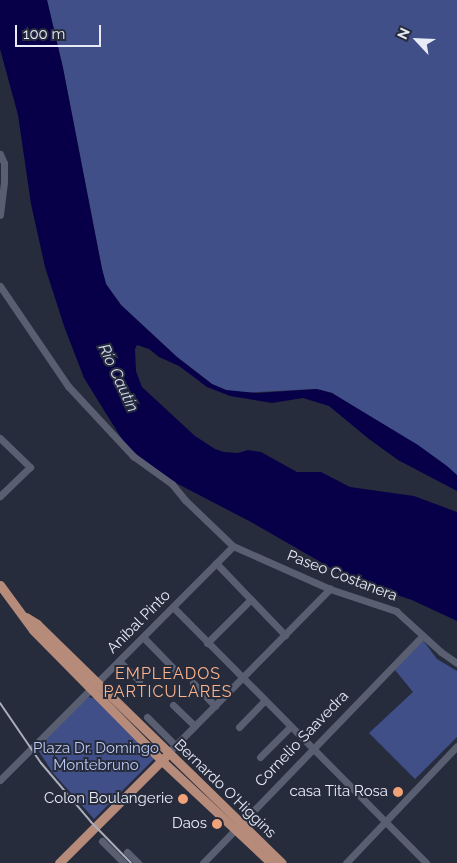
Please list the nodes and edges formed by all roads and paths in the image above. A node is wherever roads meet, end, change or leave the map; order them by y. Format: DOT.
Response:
graph roads {
  1 [pos="0,154"];
  2 [pos="0,215"];
  3 [pos="0,286"];
  4 [pos="0,438"];
  5 [pos="0,496"];
  6 [pos="233,546"];
  7 [pos="216,563"];
  8 [pos="0,585"];
  9 [pos="330,589"];
  10 [pos="250,599"];
  11 [pos="172,607"];
  12 [pos="285,635"];
  13 [pos="422,636"];
  14 [pos="142,637"];
  15 [pos="207,643"];
  16 [pos="119,661"];
  17 [pos="457,663"];
  18 [pos="178,673"];
  19 [pos="241,678"];
  20 [pos="139,680"];
  21 [pos="192,683"];
  22 [pos="94,686"];
  23 [pos="264,701"];
  24 [pos="173,704"];
  25 [pos="215,706"];
  26 [pos="147,717"];
  27 [pos="195,726"];
  28 [pos="239,727"];
  29 [pos="290,727"];
  30 [pos="176,746"];
  31 [pos="457,746"];
  32 [pos="312,748"];
  33 [pos="168,753"];
  34 [pos="260,757"];
  35 [pos="161,760"];
  36 [pos="0,780"];
  37 [pos="386,821"];
  38 [pos="238,826"];
  39 [pos="102,840"];
  40 [pos="126,852"];
  41 [pos="60,863"];
  42 [pos="124,863"];
  43 [pos="138,863"];
  44 [pos="203,863"];
  45 [pos="271,863"];
  46 [pos="282,863"];
  47 [pos="346,863"];
  48 [pos="426,863"];
  1 -- 2 [label="street"];
  3 -- 6 [label="street, Paseo Costanera"];
  4 -- 5 [label="street"];
  6 -- 7 [label="street, Aníbal Pinto"];
  6 -- 9 [label="street, Paseo Costanera"];
  7 -- 10 [label="street"];
  7 -- 11 [label="street, Aníbal Pinto"];
  8 -- 22 [label="main road, Bernardo O'Higgins"];
  9 -- 12 [label="street"];
  9 -- 13 [label="street, Paseo Costanera"];
  10 -- 12 [label="street"];
  10 -- 15 [label="street"];
  11 -- 14 [label="street, Aníbal Pinto"];
  11 -- 15 [label="street"];
  12 -- 19 [label="street"];
  13 -- 17 [label="street, Paseo Costanera"];
  13 -- 32 [label="street, Cornelio Saavedra"];
  14 -- 16 [label="street, Aníbal Pinto"];
  14 -- 18 [label="street"];
  15 -- 19 [label="street"];
  16 -- 20 [label="street"];
  16 -- 22 [label="street, Aníbal Pinto"];
  19 -- 23 [label="street"];
  19 -- 25 [label="street"];
  21 -- 25 [label="street"];
  22 -- 33 [label="main road, Bernardo O'Higgins"];
  22 -- 35 [label="main road, Bernardo O'Higgins"];
  22 -- 36 [label="street, Aníbal Pinto"];
  23 -- 28 [label="street"];
  23 -- 29 [label="street"];
  24 -- 27 [label="street"];
  25 -- 27 [label="street"];
  26 -- 30 [label="street"];
  27 -- 30 [label="street"];
  29 -- 32 [label="street"];
  29 -- 34 [label="street"];
  30 -- 33 [label="street"];
  31 -- 37 [label="street"];
  32 -- 37 [label="street"];
  32 -- 38 [label="street, Cornelio Saavedra"];
  33 -- 35 [label="main road"];
  33 -- 38 [label="main road, Bernardo O'Higgins"];
  35 -- 38 [label="main road, Bernardo O'Higgins"];
  35 -- 41 [label="main road"];
  37 -- 47 [label="street"];
  37 -- 48 [label="street"];
  38 -- 44 [label="street, Cornelio Saavedra"];
  38 -- 45 [label="main road, Bernardo O'Higgins"];
  38 -- 46 [label="main road, Bernardo O'Higgins"];
  39 -- 42 [label="street"];
  40 -- 43 [label="street"];
}
